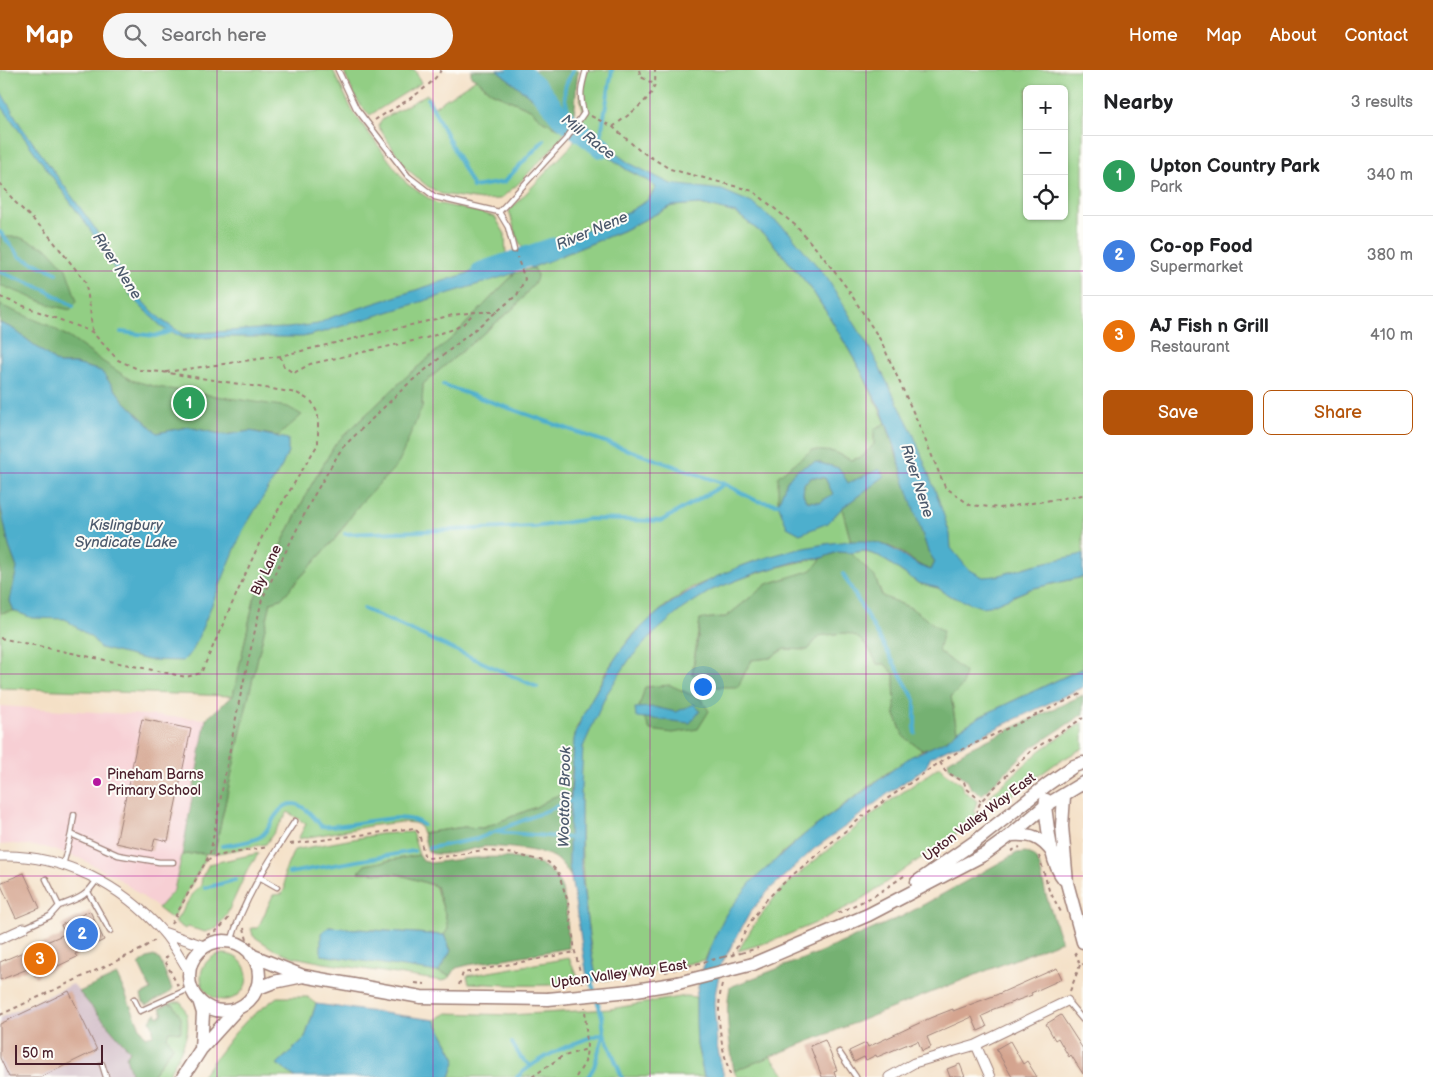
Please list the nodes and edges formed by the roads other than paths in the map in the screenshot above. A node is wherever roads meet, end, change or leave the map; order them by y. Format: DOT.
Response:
graph roads {
  1 [pos="338,70"];
  2 [pos="586,70"];
  3 [pos="499,212"];
  4 [pos="514,250"];
  5 [pos="1083,763"];
  6 [pos="1083,782"];
  7 [pos="1048,784"];
  8 [pos="1064,796"];
  9 [pos="1045,806"];
  10 [pos="74,815"];
  11 [pos="295,821"];
  12 [pos="71,834"];
  13 [pos="1011,835"];
  14 [pos="1053,853"];
  15 [pos="0,856"];
  16 [pos="173,862"];
  17 [pos="63,865"];
  18 [pos="261,878"];
  19 [pos="46,879"];
  20 [pos="97,879"];
  21 [pos="1067,883"];
  22 [pos="278,886"];
  23 [pos="88,892"];
  24 [pos="59,906"];
  25 [pos="868,915"];
  26 [pos="1080,918"];
  27 [pos="24,928"];
  28 [pos="110,931"];
  29 [pos="163,932"];
  30 [pos="1,936"];
  31 [pos="231,942"];
  32 [pos="1078,945"];
  33 [pos="204,946"];
  34 [pos="251,955"];
  35 [pos="190,973"];
  36 [pos="303,976"];
  37 [pos="191,988"];
  38 [pos="256,989"];
  39 [pos="134,999"];
  40 [pos="199,1000"];
  41 [pos="1067,1001"];
  42 [pos="238,1008"];
  43 [pos="1083,1020"];
  44 [pos="976,1045"];
  45 [pos="201,1049"];
  46 [pos="839,1052"];
  47 [pos="102,1064"];
  48 [pos="106,1077"];
  49 [pos="183,1077"];
  50 [pos="856,1077"];
  51 [pos="889,1077"];
  52 [pos="990,1077"];
  1 -- 3 [label="lane"];
  2 -- 3 [label="lane"];
  3 -- 4 [label="lane"];
  5 -- 7 [label="street, Upton Valley Way East"];
  6 -- 8 [label="street, Upton Valley Way East"];
  7 -- 9 [label="street"];
  7 -- 25 [label="street, Upton Valley Way East"];
  8 -- 9 [label="street, Upton Valley Way East"];
  8 -- 21 [label="street"];
  9 -- 13 [label="street, Upton Valley Way East"];
  9 -- 14 [label="street"];
  10 -- 12 [label="lane"];
  11 -- 18 [label="lane"];
  12 -- 16 [label="lane"];
  12 -- 17 [label="lane"];
  13 -- 14 [label="street"];
  13 -- 25 [label="street, Upton Valley Way East"];
  14 -- 21 [label="street"];
  15 -- 17 [label="street"];
  17 -- 20 [label="street"];
  18 -- 22 [label="lane"];
  18 -- 31 [label="lane"];
  19 -- 24 [label="lane"];
  20 -- 23 [label="lane"];
  20 -- 29 [label="street"];
  21 -- 26 [label="street"];
  23 -- 24 [label="lane"];
  23 -- 28 [label="lane"];
  24 -- 27 [label="lane"];
  25 -- 36 [label="street, Upton Valley Way East, bridge"];
  26 -- 32 [label="street"];
  27 -- 30 [label="street"];
  29 -- 33 [label="street"];
  29 -- 35 [label="street"];
  31 -- 33 [label="street"];
  31 -- 34 [label="street"];
  33 -- 35 [label="street"];
  34 -- 36 [label="street, Upton Valley Way East"];
  34 -- 38 [label="street"];
  35 -- 37 [label="street"];
  36 -- 38 [label="street, Upton Valley Way East"];
  37 -- 39 [label="lane"];
  37 -- 40 [label="street"];
  38 -- 42 [label="street"];
  40 -- 42 [label="street"];
  40 -- 45 [label="street"];
  41 -- 43 [label="lane"];
  41 -- 44 [label="street"];
  42 -- 45 [label="street"];
  44 -- 51 [label="street"];
  44 -- 52 [label="street"];
  45 -- 49 [label="street"];
  46 -- 50 [label="lane"];
  47 -- 48 [label="lane"];
}
